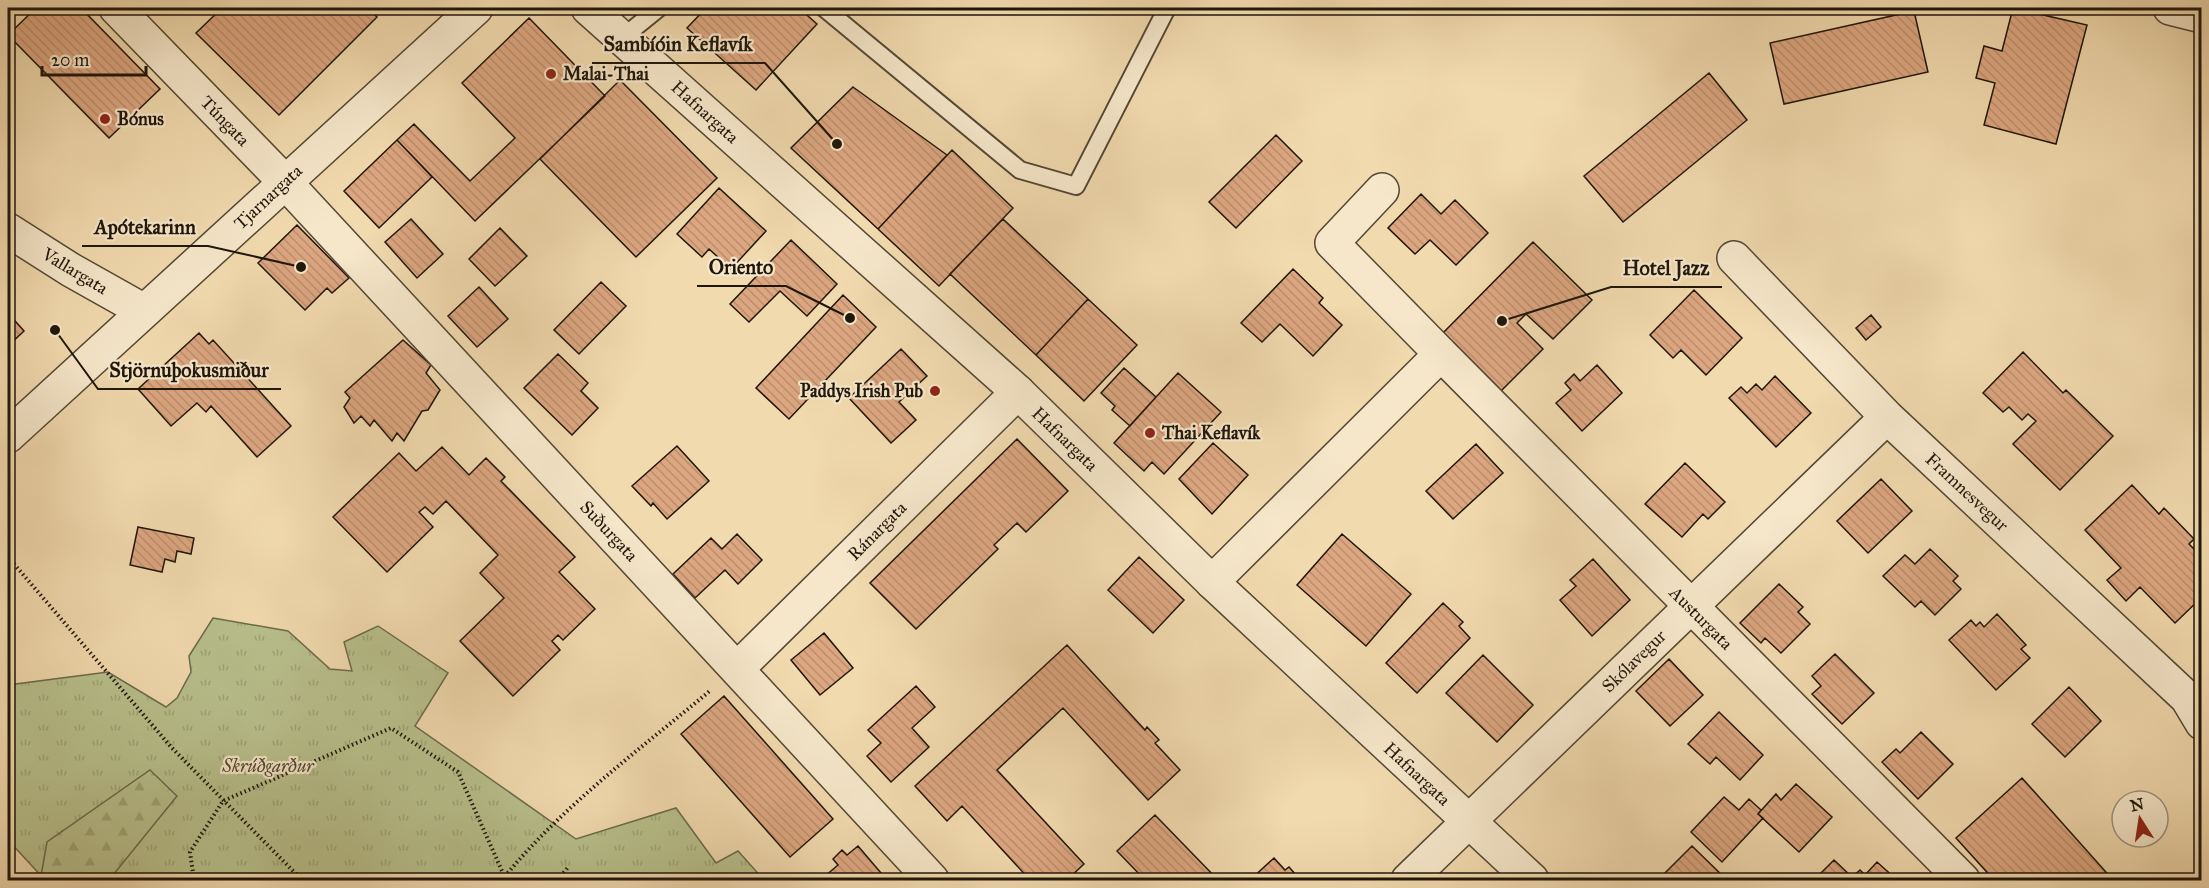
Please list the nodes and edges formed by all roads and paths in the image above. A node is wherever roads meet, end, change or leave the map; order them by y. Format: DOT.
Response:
graph roads {
  1 [pos="116,8"];
  2 [pos="476,8"];
  3 [pos="588,8"];
  4 [pos="659,8"];
  5 [pos="824,8"];
  6 [pos="1167,8"];
  7 [pos="2170,8"];
  8 [pos="2202,16"];
  9 [pos="622,38"];
  10 [pos="285,182"];
  11 [pos="1382,190"];
  12 [pos="8,230"];
  13 [pos="1734,258"];
  14 [pos="144,311"];
  15 [pos="1441,354"];
  16 [pos="1018,392"];
  17 [pos="1887,417"];
  18 [pos="8,436"];
  19 [pos="8,557"];
  20 [pos="1212,582"];
  21 [pos="1690,607"];
  22 [pos="737,669"];
  23 [pos="2202,723"];
  24 [pos="224,801"];
  25 [pos="1468,821"];
  26 [pos="568,866"];
  27 [pos="194,880"];
  28 [pos="302,880"];
  29 [pos="504,880"];
  30 [pos="558,880"];
  31 [pos="932,880"];
  32 [pos="1408,880"];
  33 [pos="1532,880"];
  34 [pos="1963,880"];
  1 -- 10 [label="street, Túngata"];
  2 -- 10 [label="street, Tjarnargata"];
  3 -- 9 [label="street, Hafnargata"];
  4 -- 9 [label="lane"];
  5 -- 6 [label="lane"];
  7 -- 8 [label="street"];
  9 -- 16 [label="street, Hafnargata"];
  10 -- 14 [label="street, Tjarnargata"];
  10 -- 22 [label="street, Suðurgata"];
  11 -- 15 [label="street, Austurgata"];
  12 -- 14 [label="street, Vallargata"];
  13 -- 17 [label="street, Framnesvegur"];
  14 -- 18 [label="street, Tjarnargata"];
  15 -- 20 [label="street"];
  15 -- 21 [label="street, Austurgata"];
  16 -- 20 [label="street, Hafnargata"];
  16 -- 22 [label="street, Ránargata"];
  17 -- 21 [label="street, Skólavegur"];
  17 -- 23 [label="street, Framnesvegur"];
  19 -- 24 [label="path"];
  20 -- 25 [label="street, Hafnargata"];
  21 -- 25 [label="street, Skólavegur"];
  21 -- 34 [label="street, Austurgata"];
  22 -- 29 [label="path"];
  22 -- 31 [label="street, Suðurgata"];
  24 -- 27 [label="path"];
  24 -- 28 [label="path"];
  24 -- 29 [label="path"];
  25 -- 32 [label="street, Skólavegur"];
  25 -- 33 [label="street, Hafnargata"];
  26 -- 30 [label="path"];
}
